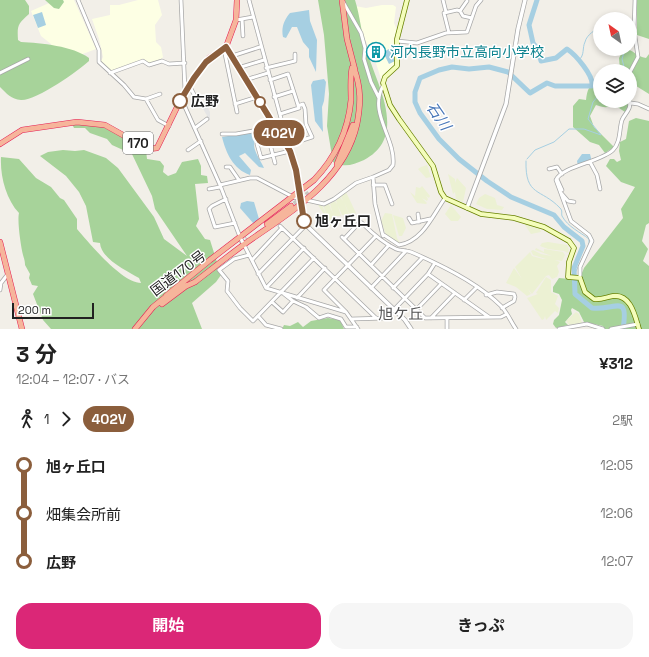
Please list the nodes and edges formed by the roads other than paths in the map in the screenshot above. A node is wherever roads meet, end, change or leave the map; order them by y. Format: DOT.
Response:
graph roads {
  1 [pos="78,0"];
  2 [pos="181,0"];
  3 [pos="237,0"];
  4 [pos="249,0"];
  5 [pos="339,0"];
  6 [pos="342,0"];
  7 [pos="407,0"];
  8 [pos="443,0"];
  9 [pos="481,0"];
  10 [pos="525,0"];
  11 [pos="635,0"];
  12 [pos="467,2"];
  13 [pos="446,12"];
  14 [pos="460,12"];
  15 [pos="253,17"];
  16 [pos="472,18"];
  17 [pos="242,19"];
  18 [pos="236,20"];
  19 [pos="449,33"];
  20 [pos="243,36"];
  21 [pos="397,41"];
  22 [pos="260,47"];
  23 [pos="225,48"];
  24 [pos="296,54"];
  25 [pos="232,56"];
  26 [pos="28,59"];
  27 [pos="264,60"];
  28 [pos="185,63"];
  29 [pos="633,64"];
  30 [pos="238,68"];
  31 [pos="266,68"];
  32 [pos="353,68"];
  33 [pos="0,73"];
  34 [pos="110,73"];
  35 [pos="268,73"];
  36 [pos="245,80"];
  37 [pos="270,80"];
  38 [pos="189,85"];
  39 [pos="383,86"];
  40 [pos="185,91"];
  41 [pos="293,91"];
  42 [pos="160,94"];
  43 [pos="274,96"];
  44 [pos="256,97"];
  45 [pos="146,98"];
  46 [pos="181,98"];
  47 [pos="380,100"];
  48 [pos="199,104"];
  49 [pos="235,104"];
  50 [pos="637,104"];
  51 [pos="298,106"];
  52 [pos="629,108"];
  53 [pos="649,109"];
  54 [pos="237,112"];
  55 [pos="280,114"];
  56 [pos="207,119"];
  57 [pos="169,126"];
  58 [pos="275,126"];
  59 [pos="195,128"];
  60 [pos="266,129"];
  61 [pos="222,134"];
  62 [pos="280,135"];
  63 [pos="269,140"];
  64 [pos="304,140"];
  65 [pos="201,142"];
  66 [pos="0,144"];
  67 [pos="287,145"];
  68 [pos="188,150"];
  69 [pos="290,151"];
  70 [pos="273,155"];
  71 [pos="590,162"];
  72 [pos="275,163"];
  73 [pos="226,167"];
  74 [pos="550,169"];
  75 [pos="562,174"];
  76 [pos="373,178"];
  77 [pos="239,180"];
  78 [pos="373,185"];
  79 [pos="220,186"];
  80 [pos="209,189"];
  81 [pos="600,189"];
  82 [pos="561,191"];
  83 [pos="299,192"];
  84 [pos="307,192"];
  85 [pos="445,198"];
  86 [pos="226,199"];
  87 [pos="302,200"];
  88 [pos="293,201"];
  89 [pos="574,202"];
  90 [pos="392,204"];
  91 [pos="467,208"];
  92 [pos="418,214"];
  93 [pos="409,218"];
  94 [pos="430,219"];
  95 [pos="419,222"];
  96 [pos="235,223"];
  97 [pos="306,225"];
  98 [pos="384,235"];
  99 [pos="376,236"];
  100 [pos="293,238"];
  101 [pos="380,239"];
  102 [pos="243,241"];
  103 [pos="0,242"];
  104 [pos="390,245"];
  105 [pos="304,248"];
  106 [pos="406,251"];
  107 [pos="359,254"];
  108 [pos="249,255"];
  109 [pos="314,258"];
  110 [pos="422,258"];
  111 [pos="252,260"];
  112 [pos="442,260"];
  113 [pos="435,263"];
  114 [pos="370,265"];
  115 [pos="439,265"];
  116 [pos="347,266"];
  117 [pos="325,268"];
  118 [pos="8,274"];
  119 [pos="258,274"];
  120 [pos="428,274"];
  121 [pos="382,276"];
  122 [pos="336,278"];
  123 [pos="580,278"];
  124 [pos="441,284"];
  125 [pos="266,288"];
  126 [pos="371,288"];
  127 [pos="393,288"];
  128 [pos="476,288"];
  129 [pos="0,290"];
  130 [pos="454,293"];
  131 [pos="282,294"];
  132 [pos="486,295"];
  133 [pos="297,298"];
  134 [pos="404,298"];
  135 [pos="464,300"];
  136 [pos="292,301"];
  137 [pos="272,302"];
  138 [pos="502,308"];
  139 [pos="394,310"];
  140 [pos="416,310"];
  141 [pos="346,312"];
  142 [pos="506,314"];
  143 [pos="258,316"];
  144 [pos="489,317"];
  145 [pos="376,318"];
  146 [pos="432,318"];
  147 [pos="447,318"];
  148 [pos="352,319"];
  149 [pos="636,324"];
  150 [pos="358,328"];
  151 [pos="22,329"];
  152 [pos="135,329"];
  153 [pos="139,329"];
  154 [pos="281,329"];
  155 [pos="411,329"];
  156 [pos="447,329"];
  157 [pos="516,329"];
  158 [pos="559,329"];
  159 [pos="603,329"];
  160 [pos="612,329"];
  161 [pos="639,329"];
  1 -- 34 [label="street"];
  2 -- 28 [label="street"];
  3 -- 18 [label="highway"];
  4 -- 15 [label="street"];
  5 -- 32 [label="highway"];
  6 -- 32 [label="highway"];
  6 -- 47 [label="street"];
  7 -- 21 [label="main road"];
  8 -- 13 [label="street"];
  9 -- 16 [label="street"];
  10 -- 91 [label="street"];
  11 -- 29 [label="street"];
  12 -- 14 [label="street"];
  13 -- 14 [label="street"];
  13 -- 19 [label="street"];
  14 -- 16 [label="street"];
  15 -- 17 [label="street"];
  15 -- 22 [label="street"];
  16 -- 19 [label="street"];
  17 -- 18 [label="street"];
  17 -- 20 [label="street"];
  18 -- 23 [label="highway"];
  19 -- 21 [label="street"];
  21 -- 39 [label="main road"];
  22 -- 25 [label="street"];
  22 -- 27 [label="street"];
  23 -- 25 [label="street"];
  23 -- 38 [label="highway, 170"];
  23 -- 49 [label="street"];
  24 -- 31 [label="street"];
  25 -- 30 [label="street"];
  26 -- 33 [label="street"];
  27 -- 30 [label="street"];
  27 -- 31 [label="street"];
  28 -- 34 [label="street"];
  28 -- 40 [label="street"];
  30 -- 36 [label="street"];
  31 -- 35 [label="street"];
  32 -- 83 [label="highway"];
  32 -- 84 [label="highway"];
  32 -- 87 [label="highway"];
  34 -- 45 [label="street"];
  35 -- 36 [label="street"];
  35 -- 37 [label="street"];
  36 -- 44 [label="street"];
  37 -- 41 [label="street"];
  37 -- 43 [label="street"];
  38 -- 40 [label="highway, 170"];
  38 -- 48 [label="street"];
  39 -- 47 [label="street"];
  39 -- 85 [label="main road"];
  40 -- 46 [label="highway, 170"];
  41 -- 43 [label="street"];
  41 -- 51 [label="street"];
  42 -- 45 [label="street"];
  43 -- 55 [label="street"];
  44 -- 49 [label="street"];
  44 -- 58 [label="street"];
  45 -- 57 [label="street"];
  46 -- 57 [label="highway, 170"];
  46 -- 59 [label="street"];
  47 -- 76 [label="street"];
  49 -- 54 [label="street"];
  50 -- 53 [label="street"];
  51 -- 55 [label="street"];
  51 -- 64 [label="street"];
  52 -- 71 [label="street"];
  55 -- 58 [label="street"];
  56 -- 59 [label="street"];
  57 -- 66 [label="highway, 170"];
  58 -- 60 [label="street"];
  58 -- 62 [label="street"];
  59 -- 65 [label="street"];
  60 -- 61 [label="street"];
  60 -- 63 [label="street"];
  62 -- 64 [label="street"];
  62 -- 67 [label="street"];
  63 -- 70 [label="street"];
  63 -- 70 [label="street"];
  64 -- 67 [label="street"];
  65 -- 68 [label="street"];
  65 -- 79 [label="street"];
  67 -- 69 [label="street"];
  69 -- 70 [label="street"];
  69 -- 83 [label="street"];
  70 -- 72 [label="street"];
  71 -- 75 [label="street"];
  71 -- 81 [label="street"];
  73 -- 77 [label="street"];
  74 -- 75 [label="street"];
  75 -- 82 [label="street"];
  76 -- 78 [label="street"];
  76 -- 87 [label="street"];
  77 -- 79 [label="street"];
  77 -- 88 [label="street"];
  78 -- 90 [label="street"];
  78 -- 98 [label="street"];
  79 -- 80 [label="street"];
  79 -- 86 [label="street"];
  82 -- 89 [label="street"];
  82 -- 123 [label="street"];
  83 -- 87 [label="street"];
  83 -- 88 [label="highway"];
  85 -- 91 [label="main road"];
  85 -- 94 [label="street"];
  86 -- 96 [label="street"];
  86 -- 96 [label="street"];
  87 -- 88 [label="street"];
  87 -- 97 [label="street"];
  87 -- 102 [label="highway"];
  88 -- 102 [label="highway"];
  91 -- 123 [label="main road"];
  92 -- 95 [label="street"];
  93 -- 95 [label="street"];
  94 -- 95 [label="street"];
  94 -- 98 [label="street"];
  96 -- 102 [label="street"];
  97 -- 100 [label="street"];
  97 -- 116 [label="street"];
  98 -- 101 [label="street"];
  99 -- 101 [label="street"];
  99 -- 107 [label="street"];
  99 -- 107 [label="street"];
  100 -- 105 [label="street"];
  100 -- 111 [label="street"];
  100 -- 119 [label="street"];
  101 -- 104 [label="street"];
  102 -- 108 [label="street"];
  102 -- 152 [label="highway, 国道170号"];
  102 -- 153 [label="highway, 国道170号"];
  103 -- 118 [label="highway"];
  104 -- 106 [label="street"];
  104 -- 114 [label="street"];
  105 -- 109 [label="street"];
  105 -- 125 [label="street"];
  106 -- 110 [label="street"];
  106 -- 121 [label="street"];
  107 -- 114 [label="street"];
  107 -- 116 [label="street"];
  108 -- 111 [label="street"];
  108 -- 143 [label="street"];
  109 -- 117 [label="street"];
  109 -- 131 [label="street"];
  110 -- 113 [label="street"];
  110 -- 127 [label="street"];
  111 -- 119 [label="street"];
  112 -- 115 [label="street"];
  113 -- 115 [label="street"];
  113 -- 120 [label="street"];
  114 -- 121 [label="street"];
  115 -- 128 [label="street"];
  116 -- 122 [label="street"];
  116 -- 126 [label="street"];
  117 -- 122 [label="street"];
  117 -- 133 [label="street"];
  118 -- 129 [label="street"];
  118 -- 151 [label="highway"];
  119 -- 125 [label="street"];
  120 -- 124 [label="street"];
  120 -- 134 [label="street"];
  121 -- 126 [label="street"];
  121 -- 127 [label="street"];
  122 -- 141 [label="street"];
  122 -- 145 [label="street"];
  123 -- 149 [label="main road"];
  124 -- 130 [label="street"];
  124 -- 140 [label="street"];
  125 -- 131 [label="street"];
  126 -- 139 [label="street"];
  127 -- 134 [label="street"];
  128 -- 132 [label="street"];
  128 -- 135 [label="street"];
  130 -- 135 [label="street"];
  130 -- 146 [label="street"];
  131 -- 133 [label="street"];
  131 -- 136 [label="street"];
  131 -- 137 [label="street"];
  132 -- 138 [label="street"];
  132 -- 138 [label="street"];
  133 -- 141 [label="street"];
  134 -- 139 [label="street"];
  134 -- 140 [label="street"];
  135 -- 144 [label="street"];
  136 -- 137 [label="street"];
  136 -- 150 [label="street"];
  137 -- 143 [label="street"];
  138 -- 142 [label="street"];
  139 -- 145 [label="street"];
  139 -- 155 [label="street"];
  140 -- 146 [label="street"];
  141 -- 148 [label="street"];
  142 -- 144 [label="street"];
  142 -- 157 [label="street"];
  143 -- 154 [label="street"];
  144 -- 147 [label="street"];
  145 -- 148 [label="street"];
  146 -- 147 [label="street"];
  147 -- 156 [label="street"];
  148 -- 150 [label="street"];
  149 -- 160 [label="street"];
  149 -- 161 [label="main road"];
  158 -- 159 [label="street"];
}
